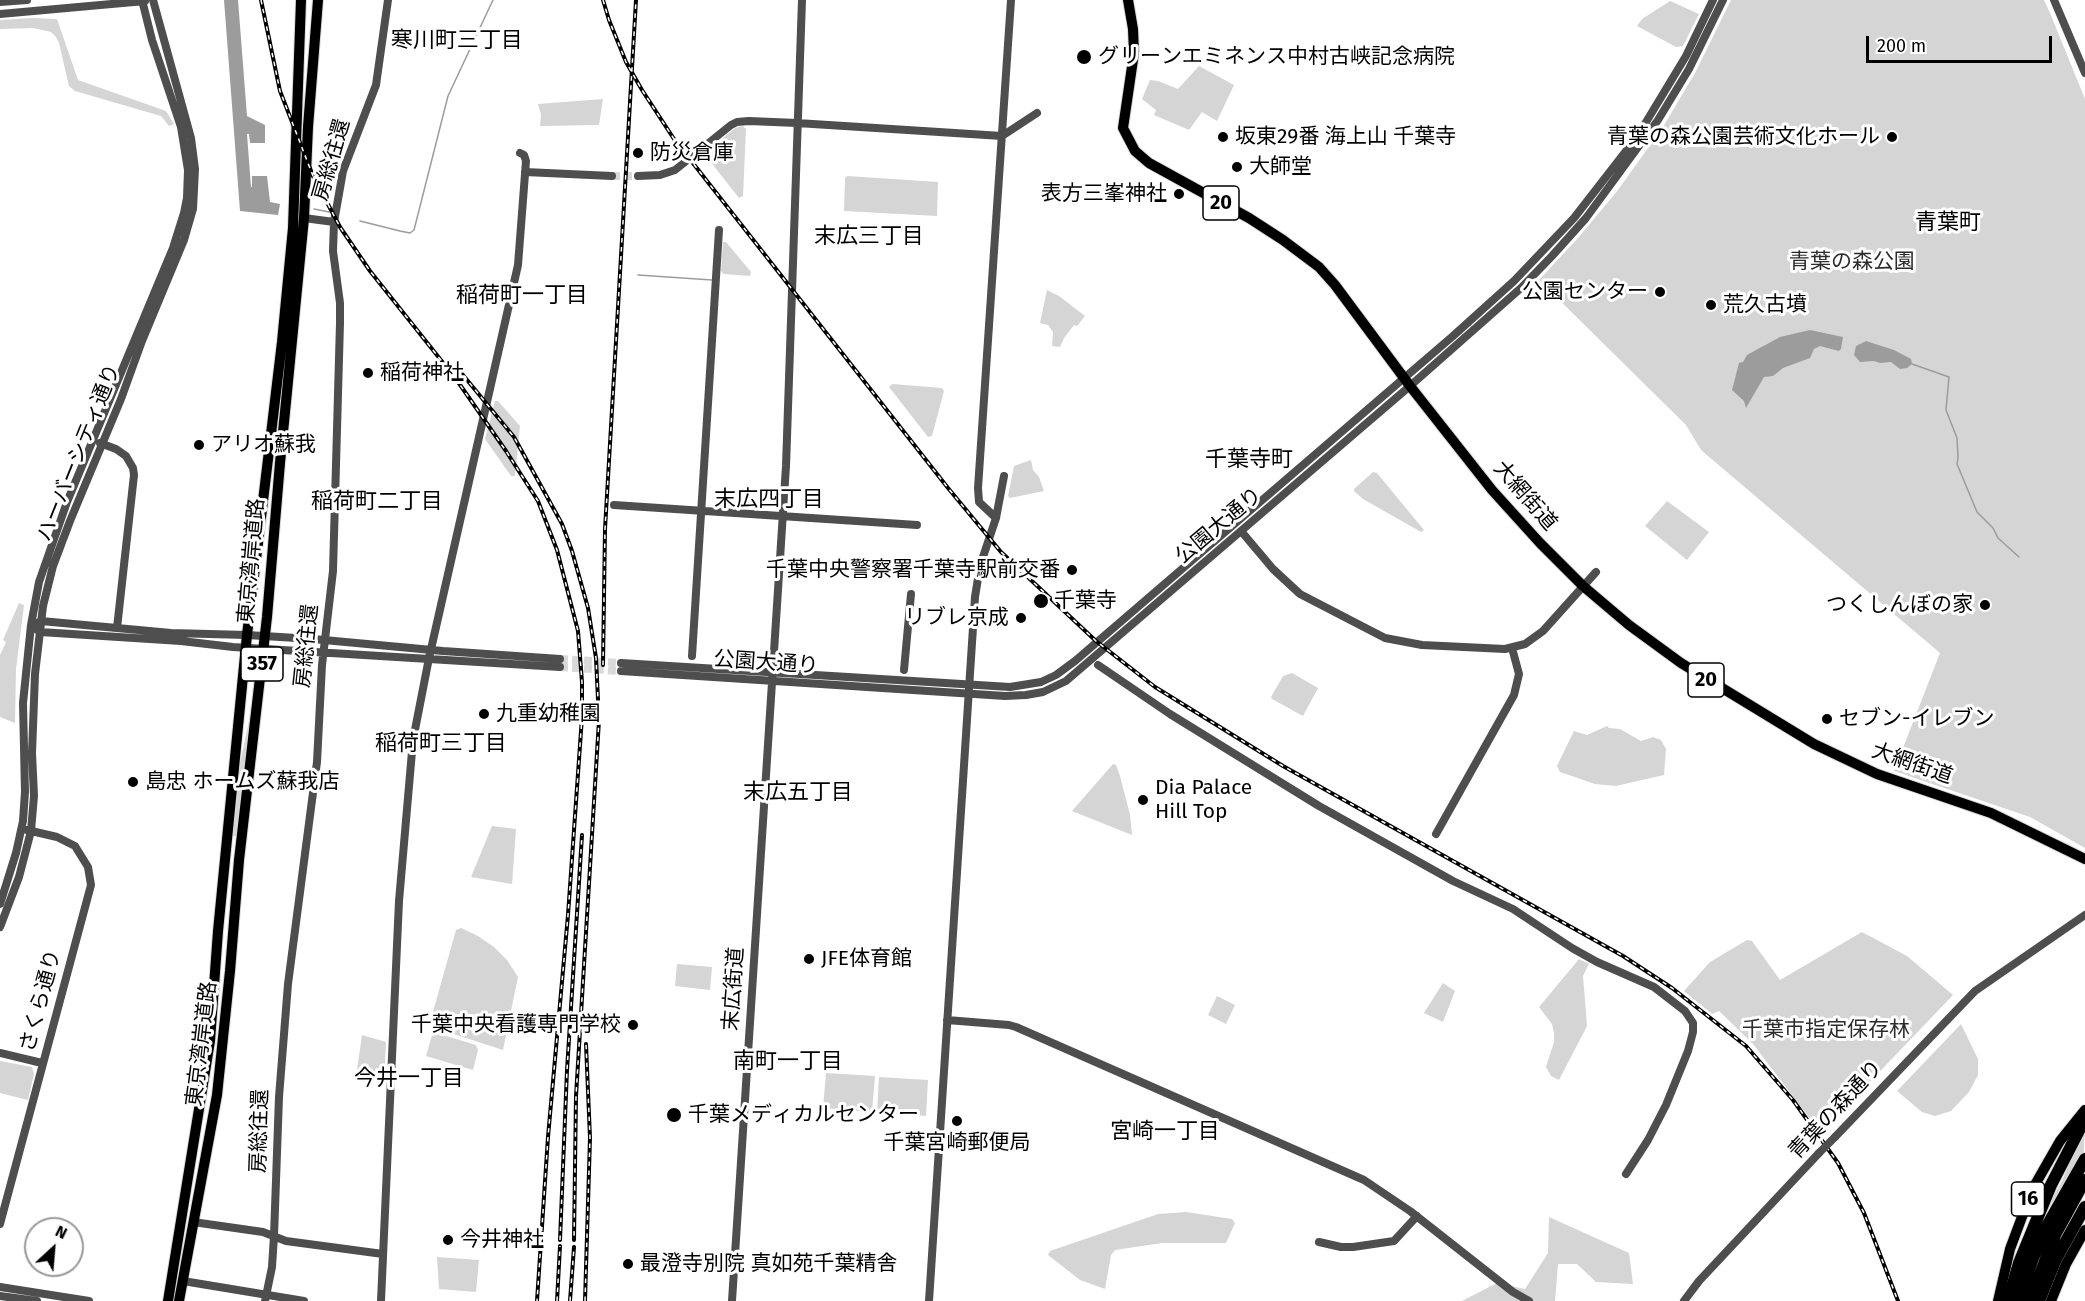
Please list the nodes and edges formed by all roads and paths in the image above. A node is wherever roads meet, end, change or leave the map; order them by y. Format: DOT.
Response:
graph roads {
  1 [pos="27,0"];
  2 [pos="147,0"];
  3 [pos="301,0"];
  4 [pos="318,0"];
  5 [pos="388,0"];
  6 [pos="802,0"];
  7 [pos="1011,0"];
  8 [pos="1128,0"];
  9 [pos="1713,0"];
  10 [pos="1723,0"];
  11 [pos="2054,0"];
  12 [pos="0,2"];
  13 [pos="0,14"];
  14 [pos="1698,50"];
  15 [pos="1686,56"];
  16 [pos="1690,66"];
  17 [pos="2085,73"];
  18 [pos="1037,113"];
  19 [pos="797,123"];
  20 [pos="1002,136"];
  21 [pos="520,153"];
  22 [pos="525,172"];
  23 [pos="612,176"];
  24 [pos="638,176"];
  25 [pos="304,218"];
  26 [pos="334,222"];
  27 [pos="719,230"];
  28 [pos="1407,382"];
  29 [pos="98,442"];
  30 [pos="1004,476"];
  31 [pos="614,505"];
  32 [pos="702,510"];
  33 [pos="783,516"];
  34 [pos="996,518"];
  35 [pos="917,525"];
  36 [pos="1241,531"];
  37 [pos="1596,572"];
  38 [pos="1583,586"];
  39 [pos="910,594"];
  40 [pos="41,621"];
  41 [pos="31,625"];
  42 [pos="117,628"];
  43 [pos="40,632"];
  44 [pos="247,634"];
  45 [pos="265,636"];
  46 [pos="325,640"];
  47 [pos="246,648"];
  48 [pos="1512,648"];
  49 [pos="264,649"];
  50 [pos="323,652"];
  51 [pos="430,654"];
  52 [pos="692,656"];
  53 [pos="560,663"];
  54 [pos="1098,665"];
  55 [pos="621,667"];
  56 [pos="904,670"];
  57 [pos="772,676"];
  58 [pos="970,685"];
  59 [pos="969,695"];
  60 [pos="21,829"];
  61 [pos="31,831"];
  62 [pos="1436,834"];
  63 [pos="2085,859"];
  64 [pos="0,904"];
  65 [pos="2085,915"];
  66 [pos="0,927"];
  67 [pos="947,1020"];
  68 [pos="0,1053"];
  69 [pos="42,1063"];
  70 [pos="2085,1110"];
  71 [pos="2085,1119"];
  72 [pos="2085,1159"];
  73 [pos="1626,1174"];
  74 [pos="2085,1180"];
  75 [pos="2085,1207"];
  76 [pos="1417,1216"];
  77 [pos="193,1222"];
  78 [pos="0,1224"];
  79 [pos="2085,1230"];
  80 [pos="274,1236"];
  81 [pos="1319,1242"];
  82 [pos="384,1254"];
  83 [pos="183,1281"];
  84 [pos="0,1287"];
  85 [pos="0,1296"];
  86 [pos="266,1298"];
  87 [pos="37,1301"];
  88 [pos="90,1301"];
  89 [pos="168,1301"];
  90 [pos="179,1301"];
  91 [pos="304,1301"];
  92 [pos="381,1301"];
  93 [pos="732,1301"];
  94 [pos="929,1301"];
  95 [pos="1529,1301"];
  96 [pos="1684,1301"];
  97 [pos="1998,1301"];
  98 [pos="2008,1301"];
  99 [pos="2018,1301"];
  100 [pos="2030,1301"];
  101 [pos="2039,1301"];
  102 [pos="2051,1301"];
  1 -- 12 [label="street"];
  2 -- 13 [label="street"];
  2 -- 29 [label="street, ハーバーシティ通り"];
  3 -- 44 [label="main road, 東京湾岸道路 / 357"];
  4 -- 25 [label="main road, 東京湾岸道路 / 357"];
  5 -- 26 [label="street, 房総往還"];
  6 -- 19 [label="street, 末広街道"];
  7 -- 20 [label="street"];
  8 -- 28 [label="main road, 大網街道 / 20"];
  9 -- 15 [label="street, 公園大通り"];
  10 -- 14 [label="street, 公園大通り"];
  11 -- 17 [label="street"];
  14 -- 15 [label="street"];
  14 -- 16 [label="street, 公園大通り"];
  15 -- 16 [label="street"];
  15 -- 28 [label="street, 公園大通り"];
  16 -- 28 [label="street, 公園大通り"];
  18 -- 20 [label="street"];
  19 -- 20 [label="street"];
  19 -- 24 [label="street"];
  19 -- 33 [label="street, 末広街道"];
  20 -- 34 [label="street"];
  21 -- 22 [label="street"];
  22 -- 23 [label="street"];
  22 -- 51 [label="street"];
  25 -- 26 [label="street"];
  25 -- 45 [label="main road, 東京湾岸道路 / 357"];
  26 -- 46 [label="street, 房総往還"];
  27 -- 32 [label="street"];
  28 -- 36 [label="street, 公園大通り"];
  28 -- 38 [label="main road, 大網街道 / 20"];
  28 -- 58 [label="street, 公園大通り"];
  29 -- 40 [label="street, ハーバーシティ通り"];
  29 -- 41 [label="street, ハーバーシティ通り"];
  29 -- 42 [label="street"];
  30 -- 34 [label="street"];
  31 -- 32 [label="street"];
  32 -- 33 [label="street"];
  32 -- 52 [label="street"];
  33 -- 35 [label="street"];
  33 -- 57 [label="street, 末広街道"];
  34 -- 58 [label="street"];
  36 -- 48 [label="street"];
  36 -- 59 [label="street, 公園大通り"];
  37 -- 38 [label="street"];
  38 -- 48 [label="street"];
  38 -- 63 [label="main road, 大網街道 / 20"];
  39 -- 56 [label="street"];
  40 -- 41 [label="street"];
  40 -- 42 [label="street"];
  40 -- 43 [label="street, ハーバーシティ通り"];
  41 -- 43 [label="street"];
  41 -- 60 [label="street, ハーバーシティ通り"];
  42 -- 44 [label="street"];
  43 -- 47 [label="street"];
  43 -- 61 [label="street, ハーバーシティ通り"];
  44 -- 45 [label="street"];
  44 -- 47 [label="main road, 東京湾岸道路 / 357"];
  45 -- 46 [label="street"];
  45 -- 49 [label="main road, 東京湾岸道路 / 357"];
  46 -- 50 [label="street, 房総往還"];
  46 -- 51 [label="street"];
  47 -- 49 [label="street"];
  47 -- 89 [label="main road, 東京湾岸道路 / 357"];
  48 -- 62 [label="street"];
  49 -- 50 [label="street"];
  49 -- 77 [label="main road, 東京湾岸道路 / 357"];
  50 -- 51 [label="street"];
  50 -- 80 [label="street, 房総往還"];
  51 -- 53 [label="street"];
  51 -- 82 [label="street"];
  54 -- 73 [label="street"];
  55 -- 57 [label="street, 公園大通り"];
  57 -- 58 [label="street, 公園大通り"];
  57 -- 59 [label="street, 公園大通り"];
  57 -- 93 [label="street, 末広街道"];
  58 -- 59 [label="street"];
  59 -- 67 [label="street"];
  60 -- 61 [label="street, さくら通り"];
  60 -- 64 [label="street, ハーバーシティ通り"];
  61 -- 66 [label="street, ハーバーシティ通り"];
  61 -- 69 [label="street, さくら通り"];
  65 -- 96 [label="street, 青葉の森通り, bridge"];
  67 -- 76 [label="street"];
  67 -- 94 [label="street"];
  68 -- 69 [label="street"];
  69 -- 78 [label="street, さくら通り"];
  70 -- 97 [label="main road, 16"];
  71 -- 98 [label="highway"];
  72 -- 99 [label="highway"];
  74 -- 100 [label="highway"];
  75 -- 101 [label="highway"];
  76 -- 81 [label="street"];
  76 -- 95 [label="street"];
  77 -- 80 [label="street"];
  77 -- 83 [label="main road, 東京湾岸道路 / 357"];
  79 -- 102 [label="main road"];
  80 -- 82 [label="street"];
  80 -- 86 [label="street, 房総往還"];
  82 -- 92 [label="street"];
  83 -- 86 [label="street"];
  83 -- 90 [label="main road, 東京湾岸道路 / 357"];
  84 -- 88 [label="street"];
  85 -- 87 [label="street"];
  86 -- 91 [label="street"];
}
